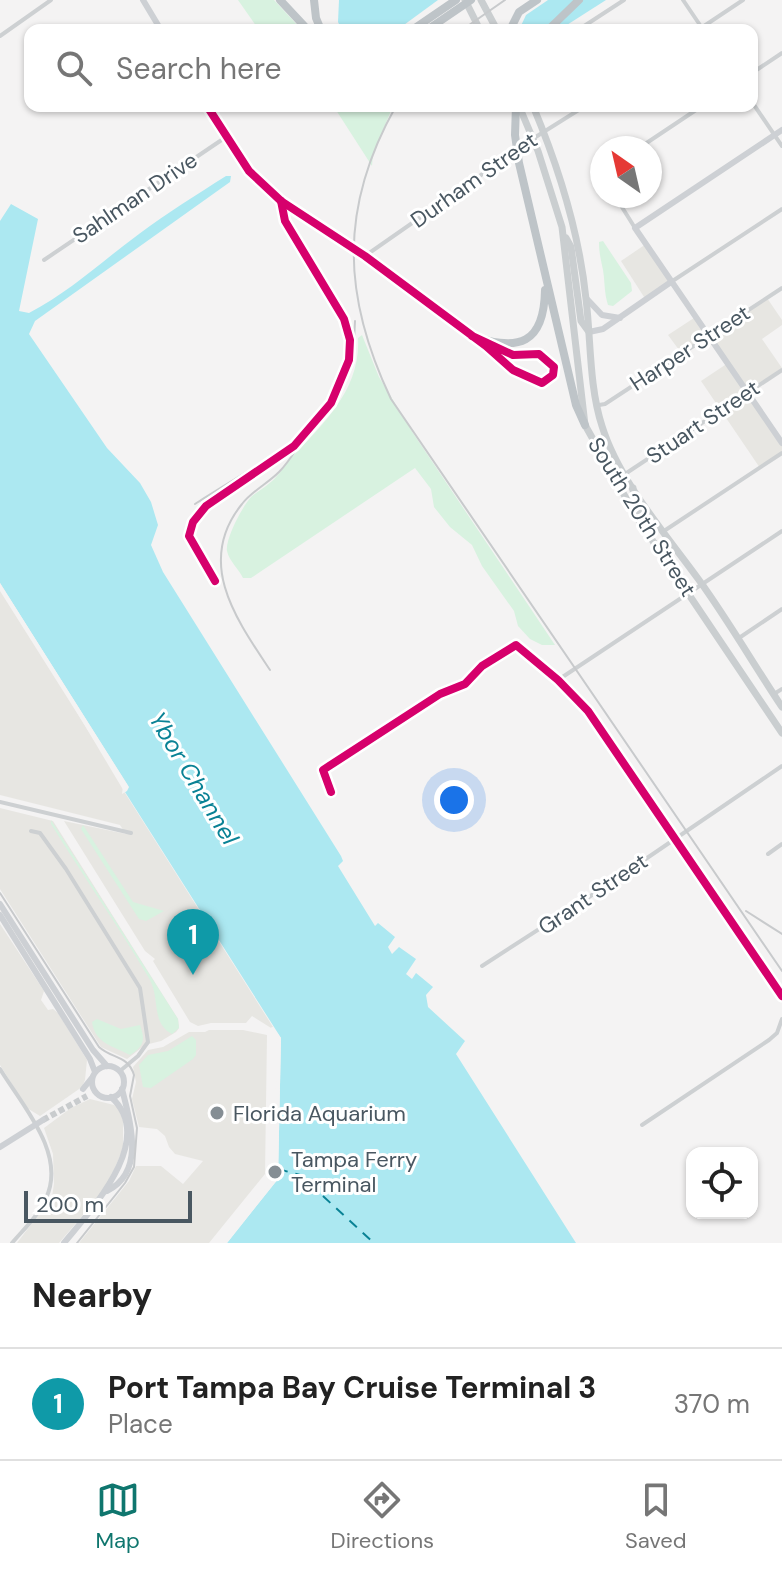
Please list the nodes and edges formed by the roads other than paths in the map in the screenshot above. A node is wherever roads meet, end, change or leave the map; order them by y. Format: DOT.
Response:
graph roads {
  1 [pos="51,0"];
  2 [pos="143,0"];
  3 [pos="280,0"];
  4 [pos="314,0"];
  5 [pos="456,0"];
  6 [pos="481,0"];
  7 [pos="537,0"];
  8 [pos="579,0"];
  9 [pos="624,0"];
  10 [pos="683,0"];
  11 [pos="743,0"];
  12 [pos="467,1"];
  13 [pos="447,4"];
  14 [pos="157,24"];
  15 [pos="302,24"];
  16 [pos="319,24"];
  17 [pos="420,24"];
  18 [pos="435,24"];
  19 [pos="477,24"];
  20 [pos="494,24"];
  21 [pos="513,24"];
  22 [pos="554,24"];
  23 [pos="587,24"];
  24 [pos="698,24"];
  25 [pos="708,24"];
  26 [pos="0,36"];
  27 [pos="782,53"];
  28 [pos="758,69"];
  29 [pos="758,111"];
  30 [pos="211,112"];
  31 [pos="517,112"];
  32 [pos="521,112"];
  33 [pos="536,112"];
  34 [pos="576,112"];
  35 [pos="693,112"];
  36 [pos="782,130"];
  37 [pos="544,132"];
  38 [pos="775,135"];
  39 [pos="657,136"];
  40 [pos="226,137"];
  41 [pos="534,138"];
  42 [pos="782,146"];
  43 [pos="281,201"];
  44 [pos="622,208"];
  45 [pos="782,209"];
  46 [pos="635,228"];
  47 [pos="563,232"];
  48 [pos="365,256"];
  49 [pos="44,260"];
  50 [pos="545,281"];
  51 [pos="671,282"];
  52 [pos="782,288"];
  53 [pos="586,298"];
  54 [pos="620,318"];
  55 [pos="589,332"];
  56 [pos="472,336"];
  57 [pos="710,336"];
  58 [pos="782,370"];
  59 [pos="748,393"];
  60 [pos="596,406"];
  61 [pos="585,425"];
  62 [pos="782,443"];
  63 [pos="782,453"];
  64 [pos="625,474"];
  65 [pos="633,488"];
  66 [pos="642,525"];
  67 [pos="664,531"];
  68 [pos="782,531"];
  69 [pos="215,581"];
  70 [pos="701,583"];
  71 [pos="688,592"];
  72 [pos="782,609"];
  73 [pos="737,640"];
  74 [pos="558,680"];
  75 [pos="782,689"];
  76 [pos="774,694"];
  77 [pos="782,707"];
  78 [pos="782,733"];
  79 [pos="782,766"];
  80 [pos="331,792"];
  81 [pos="0,802"];
  82 [pos="31,831"];
  83 [pos="131,833"];
  84 [pos="676,838"];
  85 [pos="782,844"];
  86 [pos="768,854"];
  87 [pos="0,905"];
  88 [pos="0,915"];
  89 [pos="482,966"];
  90 [pos="782,996"];
  91 [pos="782,1019"];
  92 [pos="107,1066"];
  93 [pos="0,1069"];
  94 [pos="120,1071"];
  95 [pos="94,1074"];
  96 [pos="122,1089"];
  97 [pos="98,1094"];
  98 [pos="111,1097"];
  99 [pos="43,1120"];
  100 [pos="35,1124"];
  101 [pos="642,1125"];
  102 [pos="0,1147"];
  103 [pos="107,1191"];
  104 [pos="12,1243"];
  105 [pos="64,1243"];
  1 -- 26 [label="street"];
  2 -- 14 [label="street"];
  3 -- 15 [label="highway"];
  4 -- 16 [label="highway"];
  5 -- 13 [label="highway"];
  6 -- 20 [label="main road"];
  7 -- 21 [label="highway"];
  8 -- 22 [label="highway"];
  9 -- 23 [label="street"];
  10 -- 24 [label="street"];
  11 -- 25 [label="street"];
  12 -- 18 [label="highway"];
  12 -- 19 [label="main road"];
  13 -- 17 [label="highway"];
  27 -- 28 [label="street"];
  29 -- 38 [label="street"];
  30 -- 40 [label="street"];
  31 -- 50 [label="highway"];
  32 -- 41 [label="main road, South 20th Street"];
  33 -- 37 [label="main road, South 20th Street"];
  34 -- 37 [label="street, Durham Street"];
  35 -- 39 [label="street"];
  36 -- 38 [label="street"];
  37 -- 41 [label="street, Durham Street"];
  37 -- 53 [label="main road, South 20th Street"];
  38 -- 42 [label="street"];
  38 -- 46 [label="street"];
  40 -- 43 [label="street"];
  40 -- 49 [label="street, Sahlman Drive"];
  41 -- 47 [label="main road, South 20th Street"];
  41 -- 48 [label="street, Durham Street"];
  43 -- 48 [label="street"];
  43 -- 69 [label="street"];
  44 -- 46 [label="street"];
  45 -- 51 [label="street"];
  46 -- 51 [label="street"];
  47 -- 55 [label="main road"];
  47 -- 61 [label="main road, South 20th Street"];
  48 -- 56 [label="street"];
  50 -- 56 [label="highway"];
  50 -- 61 [label="highway"];
  51 -- 54 [label="street"];
  51 -- 57 [label="street"];
  52 -- 57 [label="street, Harper Street"];
  53 -- 54 [label="street"];
  53 -- 55 [label="main road, South 20th Street"];
  54 -- 55 [label="street"];
  55 -- 60 [label="main road, South 20th Street"];
  56 -- 56 [label="street"];
  57 -- 59 [label="street"];
  57 -- 60 [label="street, Harper Street"];
  58 -- 59 [label="street, Stuart Street"];
  59 -- 62 [label="street"];
  59 -- 64 [label="street, Stuart Street"];
  60 -- 64 [label="main road, South 20th Street"];
  61 -- 66 [label="main road, South 20th Street"];
  63 -- 67 [label="street"];
  64 -- 65 [label="main road, South 20th Street"];
  65 -- 66 [label="main road"];
  65 -- 67 [label="main road, South 20th Street"];
  66 -- 71 [label="main road, South 20th Street"];
  67 -- 70 [label="main road, South 20th Street"];
  68 -- 70 [label="street"];
  70 -- 71 [label="street"];
  70 -- 73 [label="main road, South 20th Street"];
  71 -- 74 [label="street"];
  71 -- 78 [label="main road, South 20th Street"];
  72 -- 73 [label="street"];
  73 -- 76 [label="main road, South 20th Street"];
  74 -- 80 [label="street"];
  74 -- 84 [label="street"];
  75 -- 76 [label="street"];
  76 -- 77 [label="main road, South 20th Street"];
  79 -- 84 [label="street, Grant Street"];
  81 -- 83 [label="street"];
  82 -- 94 [label="street"];
  84 -- 89 [label="street, Grant Street"];
  84 -- 90 [label="street"];
  85 -- 86 [label="street"];
  87 -- 92 [label="street"];
  88 -- 95 [label="street"];
  91 -- 101 [label="street"];
  92 -- 94 [label="street"];
  92 -- 95 [label="street"];
  93 -- 100 [label="street"];
  94 -- 96 [label="street"];
  95 -- 97 [label="street"];
  95 -- 97 [label="street"];
  96 -- 98 [label="street"];
  96 -- 103 [label="street"];
  97 -- 98 [label="street"];
  98 -- 103 [label="street"];
  99 -- 100 [label="street"];
  100 -- 102 [label="street"];
  100 -- 104 [label="street"];
  103 -- 105 [label="street"];
}
